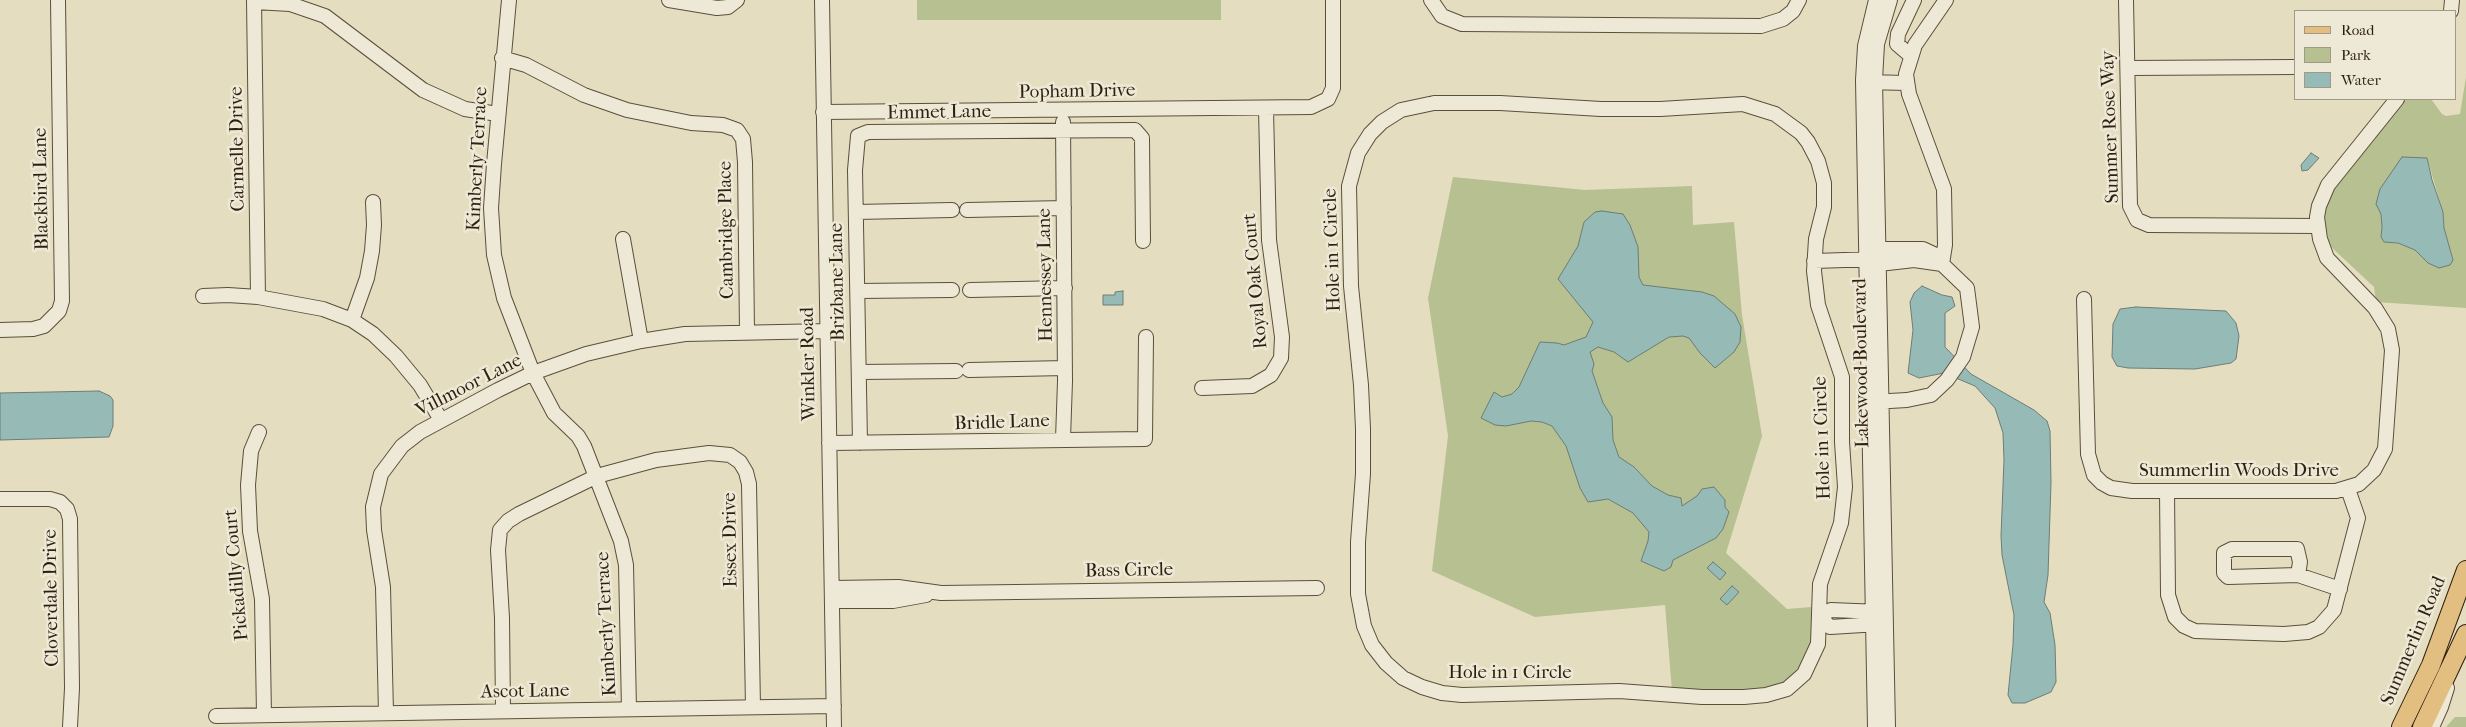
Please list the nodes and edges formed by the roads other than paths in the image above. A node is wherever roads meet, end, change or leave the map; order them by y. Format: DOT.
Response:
graph roads {
  1 [pos="58,0"];
  2 [pos="509,0"];
  3 [pos="669,0"];
  4 [pos="737,0"];
  5 [pos="822,0"];
  6 [pos="1333,0"];
  7 [pos="1431,0"];
  8 [pos="1799,0"];
  9 [pos="1876,0"];
  10 [pos="1890,0"];
  11 [pos="1914,0"];
  12 [pos="1946,0"];
  13 [pos="2126,0"];
  14 [pos="254,1"];
  15 [pos="1911,56"];
  16 [pos="502,58"];
  17 [pos="2294,67"];
  18 [pos="2128,68"];
  19 [pos="1869,79"];
  20 [pos="1906,79"];
  21 [pos="2394,100"];
  22 [pos="1266,109"];
  23 [pos="1063,110"];
  24 [pos="824,112"];
  25 [pos="498,114"];
  26 [pos="1063,130"];
  27 [pos="873,132"];
  28 [pos="373,202"];
  29 [pos="1064,208"];
  30 [pos="952,210"];
  31 [pos="967,210"];
  32 [pos="856,212"];
  33 [pos="2318,226"];
  34 [pos="623,239"];
  35 [pos="1143,241"];
  36 [pos="1876,258"];
  37 [pos="1897,258"];
  38 [pos="1814,261"];
  39 [pos="1942,264"];
  40 [pos="1065,288"];
  41 [pos="952,290"];
  42 [pos="970,290"];
  43 [pos="858,291"];
  44 [pos="203,296"];
  45 [pos="258,298"];
  46 [pos="2084,299"];
  47 [pos="352,320"];
  48 [pos="0,330"];
  49 [pos="747,331"];
  50 [pos="827,331"];
  51 [pos="1146,337"];
  52 [pos="641,341"];
  53 [pos="1065,368"];
  54 [pos="859,372"];
  55 [pos="533,373"];
  56 [pos="1202,388"];
  57 [pos="1875,402"];
  58 [pos="441,420"];
  59 [pos="259,432"];
  60 [pos="1063,439"];
  61 [pos="860,443"];
  62 [pos="829,444"];
  63 [pos="597,476"];
  64 [pos="2348,489"];
  65 [pos="2167,491"];
  66 [pos="0,499"];
  67 [pos="2466,570"];
  68 [pos="2298,575"];
  69 [pos="1317,588"];
  70 [pos="2340,589"];
  71 [pos="832,595"];
  72 [pos="1819,616"];
  73 [pos="1871,618"];
  74 [pos="1886,618"];
  75 [pos="2466,634"];
  76 [pos="2452,667"];
  77 [pos="834,706"];
  78 [pos="753,707"];
  79 [pos="629,709"];
  80 [pos="503,711"];
  81 [pos="386,713"];
  82 [pos="264,715"];
  83 [pos="216,716"];
  84 [pos="70,727"];
  85 [pos="834,727"];
  86 [pos="1875,727"];
  87 [pos="1888,727"];
  88 [pos="2401,727"];
  89 [pos="2422,727"];
  90 [pos="2432,727"];
  1 -- 48 [label="street, Blackbird Lane"];
  2 -- 16 [label="street, Kimberly Terrace"];
  3 -- 4 [label="street"];
  5 -- 24 [label="street, Winkler Road"];
  6 -- 22 [label="street, Popham Drive"];
  7 -- 8 [label="street"];
  9 -- 19 [label="street, Lakewood Boulevard"];
  10 -- 19 [label="street, Lakewood Boulevard"];
  11 -- 15 [label="street"];
  12 -- 15 [label="street"];
  13 -- 18 [label="street, Summer Rose Way"];
  14 -- 25 [label="street"];
  14 -- 45 [label="street, Carmelle Drive"];
  15 -- 20 [label="street"];
  16 -- 25 [label="street, Kimberly Terrace"];
  16 -- 49 [label="street, Cambridge Place"];
  17 -- 18 [label="street"];
  18 -- 33 [label="street, Summer Rose Way"];
  19 -- 20 [label="street"];
  19 -- 36 [label="street, Lakewood Boulevard"];
  20 -- 39 [label="street"];
  21 -- 33 [label="street, Summerlin Woods Drive"];
  22 -- 23 [label="street, Popham Drive"];
  22 -- 56 [label="street, Royal Oak Court"];
  23 -- 24 [label="street, Popham Drive"];
  23 -- 26 [label="street, Hennessey Lane"];
  24 -- 50 [label="street, Winkler Road"];
  25 -- 55 [label="street, Kimberly Terrace"];
  26 -- 27 [label="street, Emmet Lane"];
  26 -- 29 [label="street, Hennessey Lane"];
  26 -- 35 [label="street, Emmet Lane"];
  27 -- 32 [label="street, Brizbane Lane"];
  28 -- 47 [label="street"];
  29 -- 31 [label="street"];
  29 -- 40 [label="street, Hennessey Lane"];
  30 -- 32 [label="street"];
  32 -- 43 [label="street, Brizbane Lane"];
  33 -- 64 [label="street, Summerlin Woods Drive"];
  34 -- 52 [label="street"];
  36 -- 37 [label="street"];
  36 -- 38 [label="street"];
  36 -- 57 [label="street, Lakewood Boulevard"];
  37 -- 39 [label="street"];
  37 -- 39 [label="street"];
  38 -- 72 [label="street, Hole in 1 Circle"];
  38 -- 72 [label="street, Hole in 1 Circle"];
  39 -- 57 [label="street"];
  40 -- 42 [label="street"];
  40 -- 53 [label="street, Hennessey Lane"];
  41 -- 43 [label="street"];
  43 -- 54 [label="street, Brizbane Lane"];
  44 -- 45 [label="street"];
  45 -- 47 [label="street"];
  46 -- 65 [label="street, Summerlin Woods Drive"];
  47 -- 58 [label="street"];
  49 -- 50 [label="street, Villmoor Lane"];
  49 -- 52 [label="street, Villmoor Lane"];
  50 -- 62 [label="street, Winkler Road"];
  51 -- 60 [label="street, Bridle Lane"];
  52 -- 55 [label="street, Villmoor Lane"];
  53 -- 54 [label="street"];
  53 -- 60 [label="street, Hennessey Lane"];
  54 -- 61 [label="street, Brizbane Lane"];
  55 -- 58 [label="street, Villmoor Lane"];
  55 -- 63 [label="street, Kimberly Terrace"];
  57 -- 73 [label="street, Lakewood Boulevard"];
  57 -- 74 [label="street, Lakewood Boulevard"];
  58 -- 81 [label="street, Villmoor Lane"];
  59 -- 82 [label="street, Pickadilly Court"];
  60 -- 61 [label="street, Bridle Lane"];
  61 -- 62 [label="street, Bridle Lane"];
  62 -- 71 [label="street, Winkler Road"];
  63 -- 78 [label="street, Essex Drive"];
  63 -- 79 [label="street, Kimberly Terrace"];
  63 -- 80 [label="street, Essex Drive"];
  64 -- 65 [label="street, Summerlin Woods Drive"];
  64 -- 70 [label="street"];
  65 -- 70 [label="street"];
  66 -- 84 [label="street, Cloverdale Drive"];
  67 -- 88 [label="main road, Summerlin Road"];
  68 -- 68 [label="street"];
  68 -- 70 [label="street"];
  69 -- 71 [label="street, Bass Circle"];
  71 -- 77 [label="street, Winkler Road"];
  72 -- 73 [label="street"];
  73 -- 74 [label="street"];
  73 -- 86 [label="street, Lakewood Boulevard"];
  74 -- 87 [label="street, Lakewood Boulevard"];
  75 -- 76 [label="main road"];
  76 -- 89 [label="main road"];
  76 -- 90 [label="street"];
  77 -- 78 [label="street, Ascot Lane"];
  77 -- 85 [label="street, Winkler Road"];
  78 -- 79 [label="street, Ascot Lane"];
  79 -- 80 [label="street, Ascot Lane"];
  80 -- 81 [label="street, Ascot Lane"];
  81 -- 82 [label="street, Ascot Lane"];
  82 -- 83 [label="street, Ascot Lane"];
}
